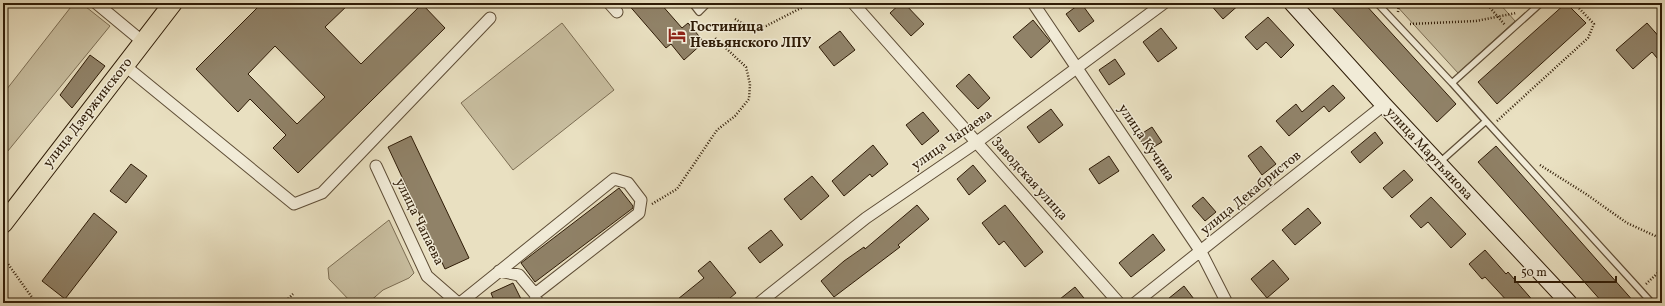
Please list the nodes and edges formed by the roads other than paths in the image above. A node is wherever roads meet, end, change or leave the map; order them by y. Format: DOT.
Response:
graph roads {
  1 [pos="96,3"];
  2 [pos="174,3"];
  3 [pos="609,3"];
  4 [pos="692,3"];
  5 [pos="708,3"];
  6 [pos="853,3"];
  7 [pos="1033,3"];
  8 [pos="1164,3"];
  9 [pos="1292,3"];
  10 [pos="1377,3"];
  11 [pos="1541,3"];
  12 [pos="617,12"];
  13 [pos="490,18"];
  14 [pos="142,42"];
  15 [pos="124,65"];
  16 [pos="1078,68"];
  17 [pos="1452,83"];
  18 [pos="1384,105"];
  19 [pos="1486,121"];
  20 [pos="977,142"];
  21 [pos="1438,163"];
  22 [pos="376,166"];
  23 [pos="3,224"];
  24 [pos="1201,252"];
  25 [pos="499,271"];
  26 [pos="536,298"];
  27 [pos="761,302"];
  28 [pos="459,303"];
  29 [pos="1119,303"];
  30 [pos="1135,303"];
  31 [pos="1227,303"];
  32 [pos="1569,303"];
  33 [pos="1652,303"];
  1 -- 14 [label="street"];
  2 -- 14 [label="main road, улица Дзержинского"];
  3 -- 12 [label="street"];
  4 -- 5 [label="lane"];
  6 -- 20 [label="street, Заводская улица"];
  7 -- 16 [label="street, улица Кучина"];
  8 -- 16 [label="street, улица Чапаева"];
  9 -- 18 [label="main road, улица Мартьянова"];
  10 -- 17 [label="lane"];
  11 -- 17 [label="lane"];
  13 -- 15 [label="street"];
  14 -- 15 [label="main road, улица Дзержинского"];
  15 -- 23 [label="main road, улица Дзержинского"];
  16 -- 20 [label="street, улица Чапаева"];
  16 -- 24 [label="street, улица Кучина"];
  17 -- 19 [label="lane"];
  18 -- 21 [label="main road, улица Мартьянова"];
  18 -- 24 [label="street, улица Декабристов"];
  19 -- 21 [label="lane"];
  19 -- 33 [label="lane"];
  20 -- 27 [label="street, улица Чапаева"];
  20 -- 29 [label="street, Заводская улица"];
  21 -- 32 [label="main road, улица Мартьянова"];
  22 -- 28 [label="street, улица Чапаева"];
  24 -- 30 [label="street, улица Декабристов"];
  24 -- 31 [label="street, улица Кучина"];
  25 -- 26 [label="street"];
  25 -- 26 [label="street"];
  25 -- 28 [label="street"];
}
